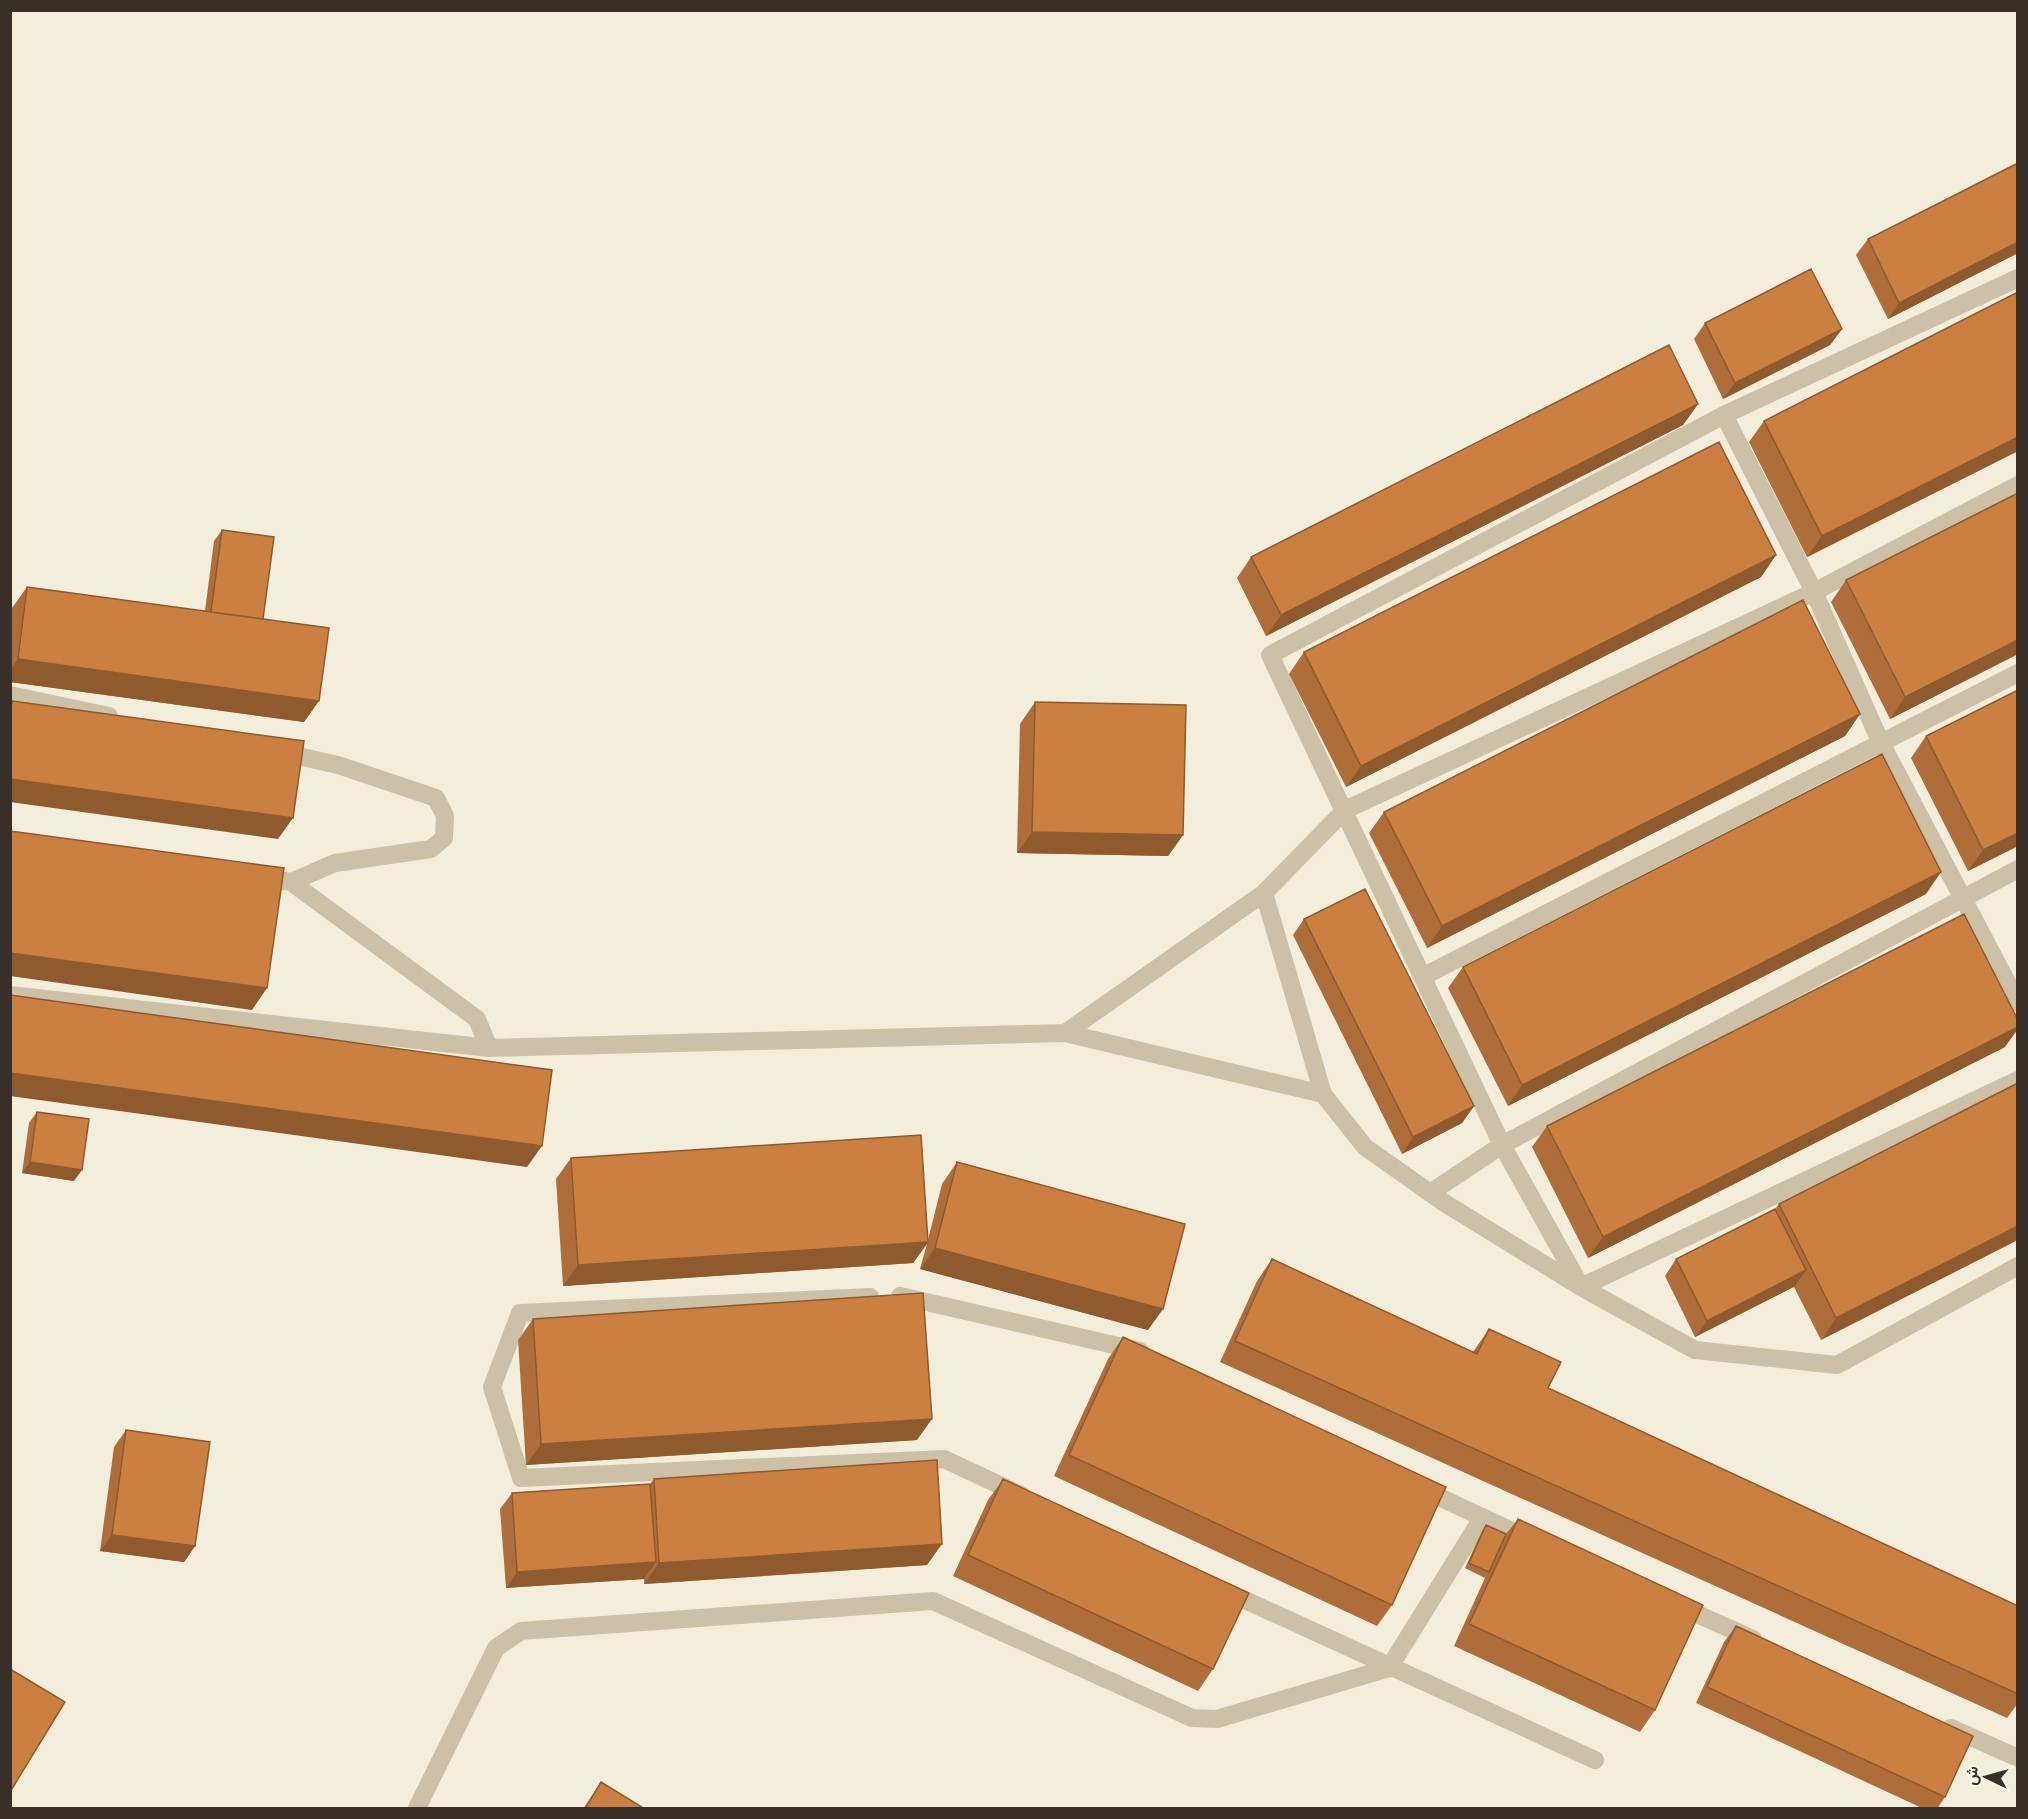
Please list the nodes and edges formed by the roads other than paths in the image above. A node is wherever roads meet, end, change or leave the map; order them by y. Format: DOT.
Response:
graph roads {
  1 [pos="2018,279"];
  2 [pos="1724,415"];
  3 [pos="2018,485"];
  4 [pos="1814,592"];
  5 [pos="2018,673"];
  6 [pos="10,695"];
  7 [pos="128,720"];
  8 [pos="1880,741"];
  9 [pos="268,750"];
  10 [pos="1345,810"];
  11 [pos="2018,869"];
  12 [pos="244,874"];
  13 [pos="291,882"];
  14 [pos="1264,892"];
  15 [pos="1962,897"];
  16 [pos="1422,977"];
  17 [pos="10,995"];
  18 [pos="2018,1003"];
  19 [pos="1065,1033"];
  20 [pos="489,1048"];
  21 [pos="2018,1080"];
  22 [pos="1323,1094"];
  23 [pos="1502,1145"];
  24 [pos="1430,1193"];
  25 [pos="2018,1266"];
  26 [pos="1581,1287"];
  27 [pos="1153,1357"];
  28 [pos="1408,1482"];
  29 [pos="1042,1505"];
  30 [pos="1482,1518"];
  31 [pos="1548,1548"];
  32 [pos="1205,1581"];
  33 [pos="1657,1596"];
  34 [pos="1766,1645"];
  35 [pos="1389,1668"];
  36 [pos="1930,1718"];
  37 [pos="2018,1758"];
  38 [pos="1596,1760"];
  39 [pos="417,1809"];
  1 -- 2 [label="street"];
  2 -- 4 [label="street"];
  2 -- 10 [label="street"];
  3 -- 4 [label="street"];
  4 -- 8 [label="street"];
  4 -- 10 [label="street"];
  5 -- 8 [label="street"];
  6 -- 7 [label="street"];
  8 -- 15 [label="street"];
  8 -- 16 [label="street"];
  9 -- 13 [label="street"];
  10 -- 14 [label="street"];
  10 -- 16 [label="street"];
  11 -- 15 [label="street"];
  12 -- 13 [label="street"];
  13 -- 20 [label="street"];
  14 -- 19 [label="street"];
  14 -- 22 [label="street"];
  15 -- 18 [label="street"];
  15 -- 23 [label="street"];
  16 -- 23 [label="street"];
  17 -- 20 [label="street"];
  19 -- 20 [label="street"];
  19 -- 22 [label="street"];
  21 -- 26 [label="street"];
  22 -- 24 [label="street"];
  23 -- 24 [label="street"];
  23 -- 26 [label="street"];
  24 -- 26 [label="street"];
  25 -- 26 [label="street"];
  27 -- 29 [label="street"];
  28 -- 30 [label="street"];
  30 -- 31 [label="street"];
  30 -- 35 [label="street"];
  32 -- 35 [label="street"];
  33 -- 34 [label="street"];
  35 -- 38 [label="street"];
  35 -- 39 [label="street"];
  36 -- 37 [label="street"];
}
